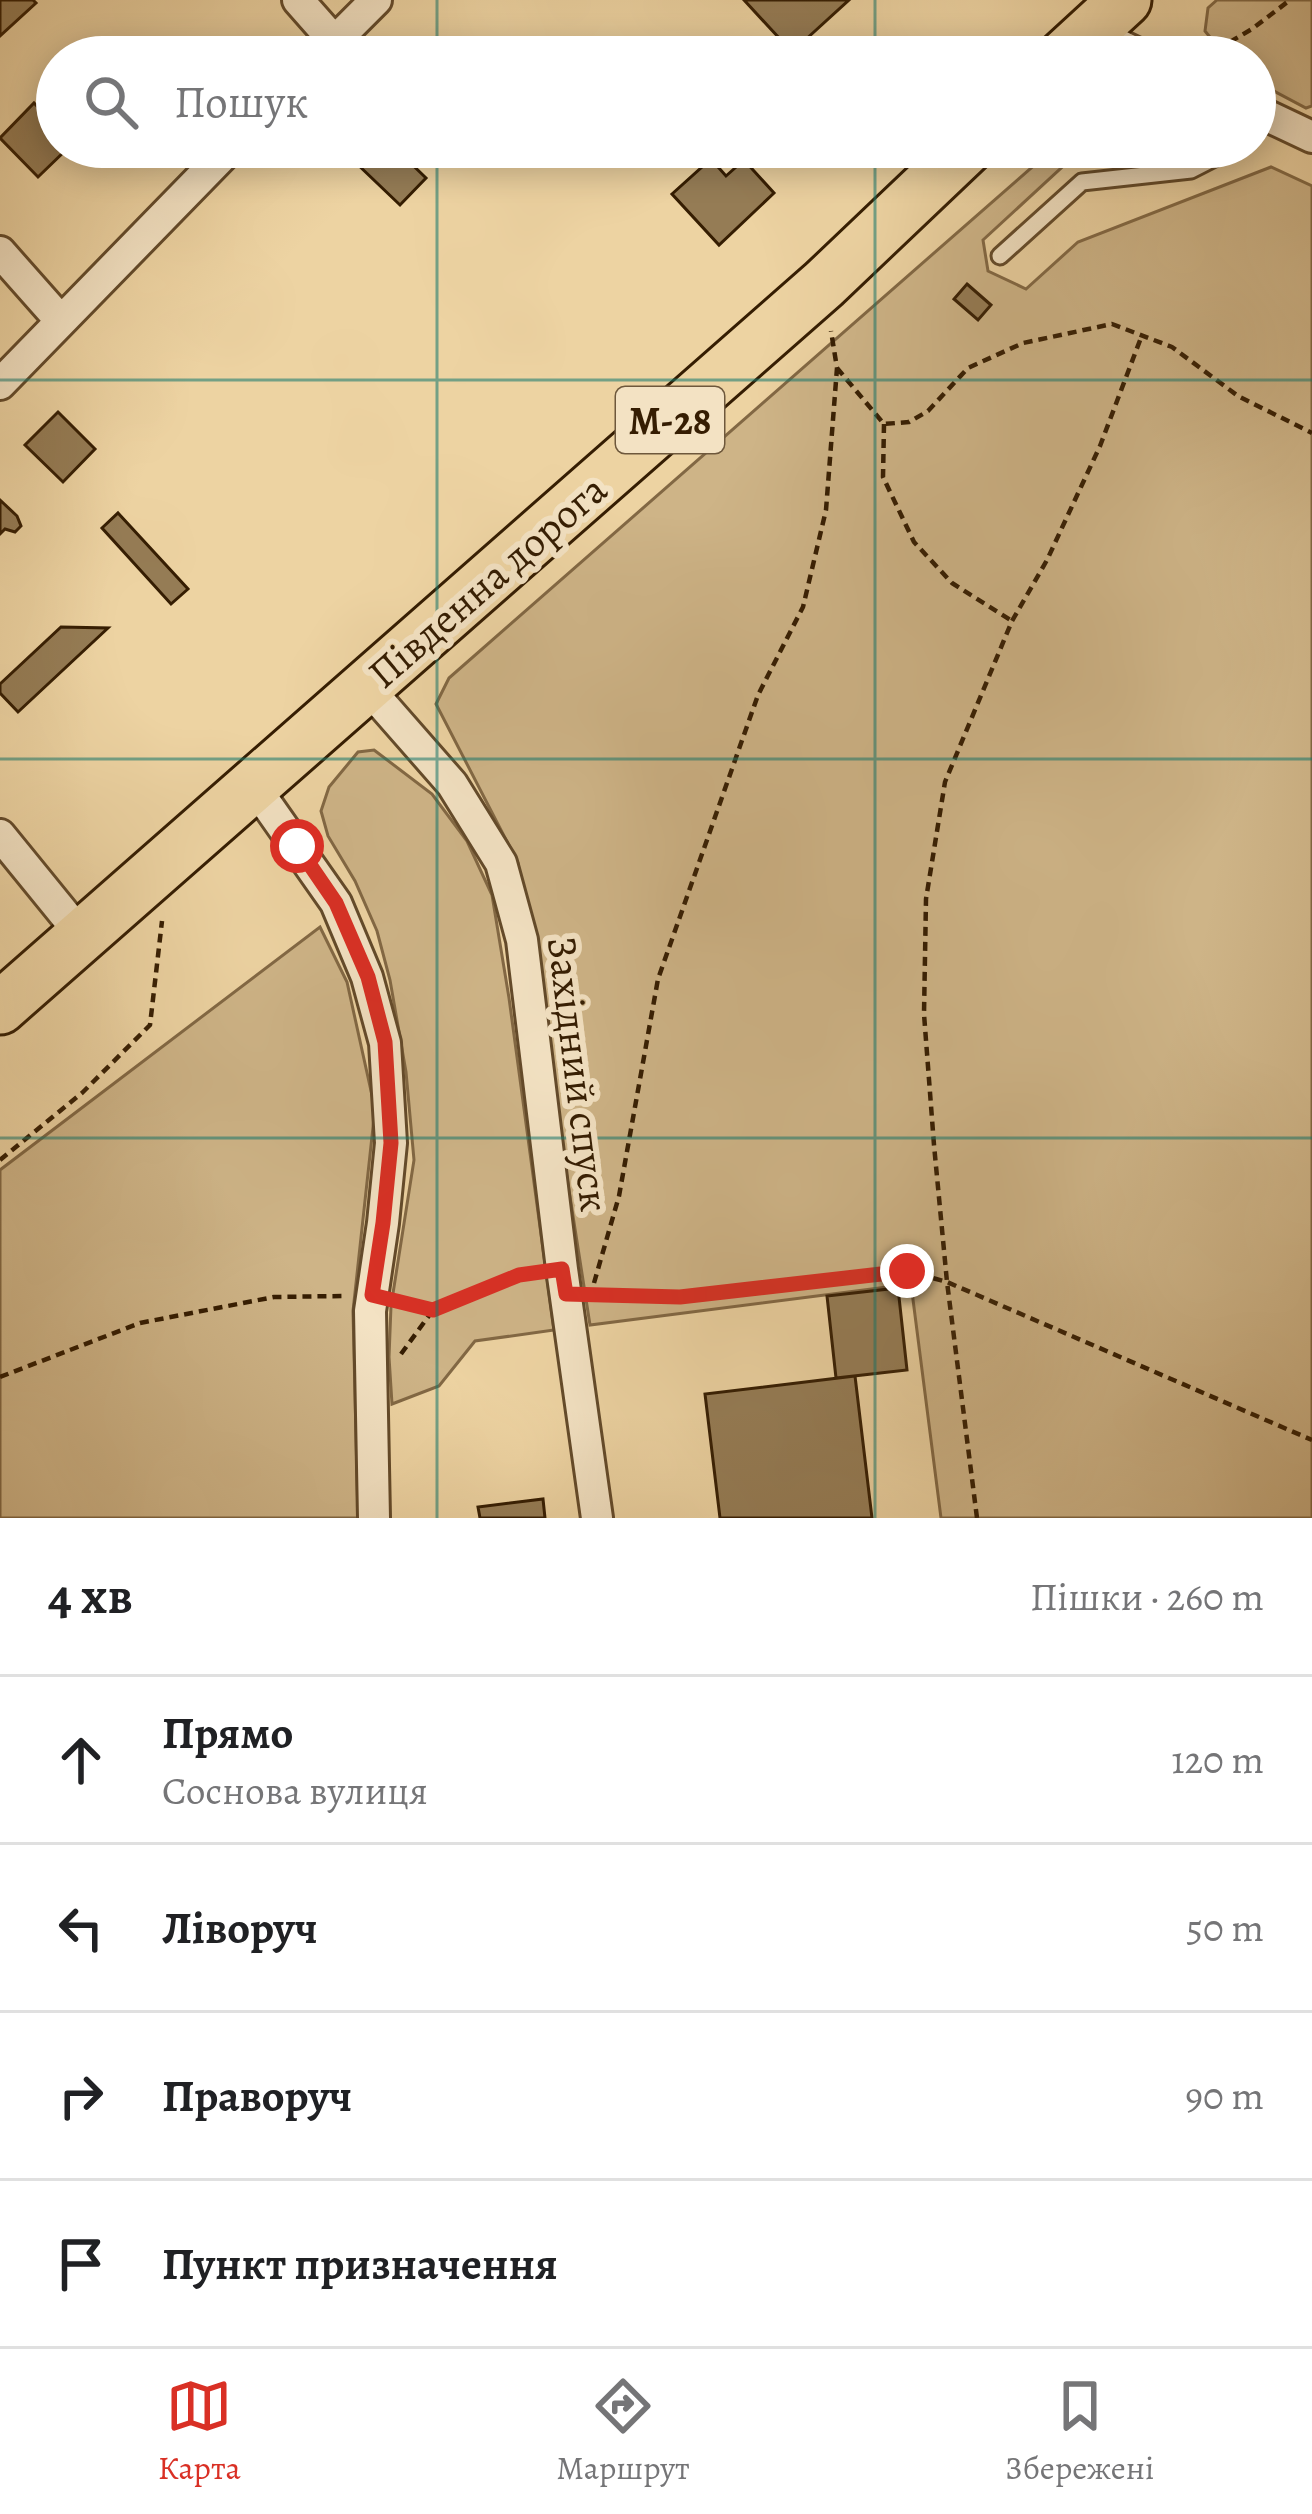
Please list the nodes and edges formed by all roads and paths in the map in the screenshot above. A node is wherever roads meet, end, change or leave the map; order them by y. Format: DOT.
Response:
graph roads {
  1 [pos="298,0"];
  2 [pos="376,0"];
  3 [pos="1290,0"];
  4 [pos="319,36"];
  5 [pos="340,36"];
  6 [pos="1240,36"];
  7 [pos="1276,124"];
  8 [pos="1312,137"];
  9 [pos="210,168"];
  10 [pos="946,168"];
  11 [pos="1195,168"];
  12 [pos="0,252"];
  13 [pos="1000,256"];
  14 [pos="824,284"];
  15 [pos="61,321"];
  16 [pos="1142,335"];
  17 [pos="837,368"];
  18 [pos="0,384"];
  19 [pos="884,424"];
  20 [pos="1312,433"];
  21 [pos="1012,621"];
  22 [pos="367,686"];
  23 [pos="254,786"];
  24 [pos="0,835"];
  25 [pos="168,862"];
  26 [pos="83,937"];
  27 [pos="0,1008"];
  28 [pos="0,1160"];
  29 [pos="947,1282"];
  30 [pos="573,1286"];
  31 [pos="372,1295"];
  32 [pos="433,1310"];
  33 [pos="0,1376"];
  34 [pos="373,1393"];
  35 [pos="1312,1439"];
  36 [pos="374,1518"];
  37 [pos="597,1518"];
  38 [pos="977,1518"];
  1 -- 4 [label="street"];
  2 -- 5 [label="street"];
  3 -- 6 [label="path"];
  7 -- 8 [label="street"];
  9 -- 15 [label="street"];
  10 -- 14 [label="highway, Південна дорога / М-28"];
  11 -- 13 [label="lane"];
  12 -- 15 [label="street"];
  14 -- 17 [label="path"];
  14 -- 22 [label="highway, Південна дорога / М-28"];
  15 -- 18 [label="street"];
  16 -- 19 [label="path"];
  16 -- 20 [label="path"];
  16 -- 21 [label="path"];
  17 -- 19 [label="path"];
  17 -- 30 [label="path"];
  19 -- 21 [label="path"];
  21 -- 29 [label="path"];
  22 -- 23 [label="highway, Південна дорога / М-28"];
  22 -- 30 [label="street, Західний спуск"];
  23 -- 25 [label="highway, Південна дорога / М-28"];
  23 -- 31 [label="street"];
  24 -- 26 [label="street"];
  25 -- 26 [label="highway, Південна дорога / М-28"];
  25 -- 28 [label="path"];
  26 -- 27 [label="highway, Південна дорога / М-28"];
  29 -- 30 [label="path"];
  29 -- 35 [label="path"];
  29 -- 38 [label="path"];
  30 -- 32 [label="path"];
  30 -- 37 [label="street, Західний спуск"];
  31 -- 32 [label="path"];
  31 -- 33 [label="path"];
  31 -- 34 [label="street"];
  32 -- 34 [label="path"];
  34 -- 36 [label="street"];
}
